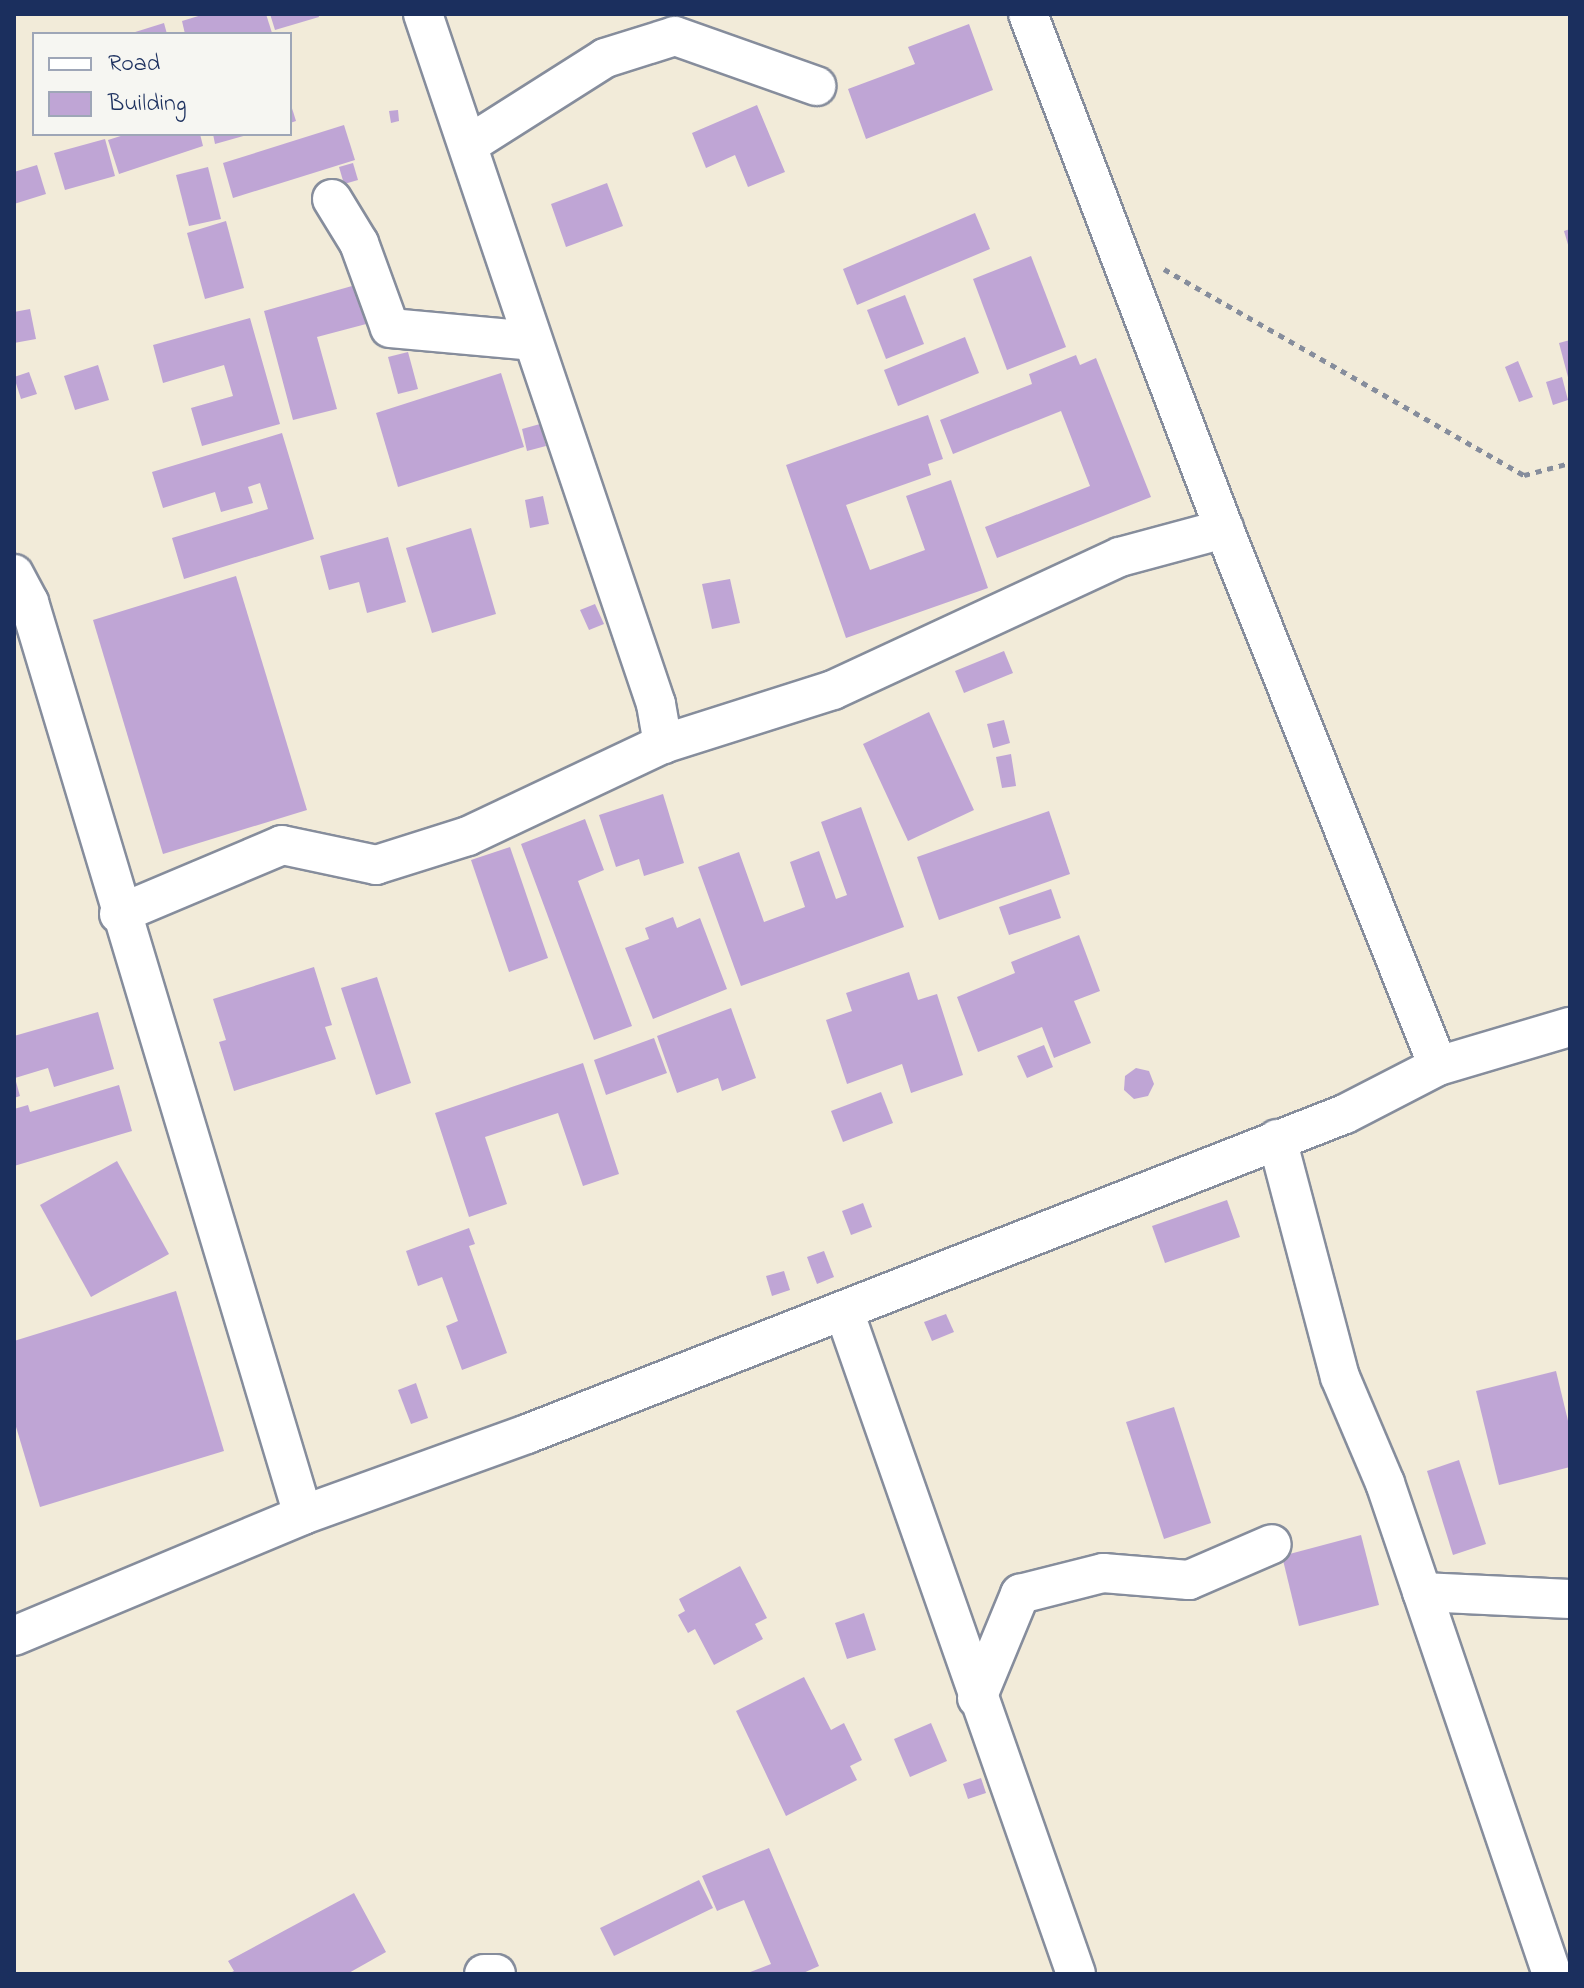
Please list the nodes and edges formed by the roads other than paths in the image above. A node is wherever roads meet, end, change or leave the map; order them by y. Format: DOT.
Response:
graph roads {
  1 [pos="423,14"];
  2 [pos="1028,14"];
  3 [pos="816,86"];
  4 [pos="468,145"];
  5 [pos="332,199"];
  6 [pos="532,341"];
  7 [pos="1224,529"];
  8 [pos="14,574"];
  9 [pos="663,744"];
  10 [pos="119,914"];
  11 [pos="1570,1027"];
  12 [pos="1438,1066"];
  13 [pos="1277,1139"];
  14 [pos="844,1311"];
  15 [pos="303,1515"];
  16 [pos="1272,1544"];
  17 [pos="1422,1592"];
  18 [pos="1570,1599"];
  19 [pos="14,1636"];
  20 [pos="977,1698"];
  21 [pos="1545,1958"];
  22 [pos="484,1974"];
  23 [pos="496,1974"];
  24 [pos="1076,1974"];
  25 [pos="1520,1974"];
  1 -- 4 [label="street"];
  2 -- 7 [label="street"];
  3 -- 4 [label="street"];
  4 -- 6 [label="street"];
  5 -- 6 [label="street"];
  6 -- 9 [label="street"];
  7 -- 9 [label="street"];
  7 -- 12 [label="street"];
  8 -- 10 [label="street"];
  9 -- 10 [label="street"];
  10 -- 15 [label="street"];
  11 -- 12 [label="street"];
  12 -- 13 [label="street"];
  13 -- 14 [label="street"];
  13 -- 17 [label="street"];
  14 -- 15 [label="street"];
  14 -- 20 [label="street"];
  15 -- 19 [label="street"];
  16 -- 20 [label="street"];
  17 -- 18 [label="street"];
  17 -- 21 [label="street"];
  20 -- 24 [label="street"];
  21 -- 25 [label="street"];
  22 -- 23 [label="street"];
}
